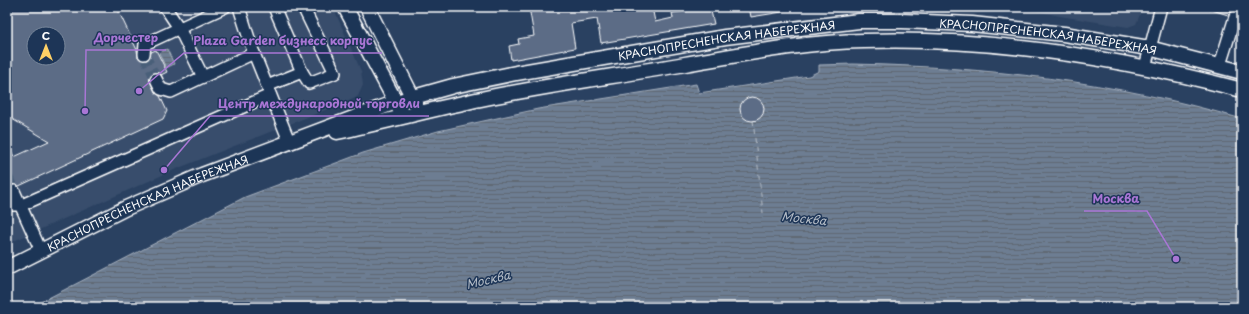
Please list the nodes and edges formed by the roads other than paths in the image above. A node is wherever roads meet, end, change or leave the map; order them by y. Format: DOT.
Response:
graph roads {
  1 [pos="165,7"];
  2 [pos="225,7"];
  3 [pos="239,7"];
  4 [pos="274,7"];
  5 [pos="303,7"];
  6 [pos="346,7"];
  7 [pos="368,7"];
  8 [pos="1161,7"];
  9 [pos="1235,18"];
  10 [pos="179,28"];
  11 [pos="1149,48"];
  12 [pos="254,53"];
  13 [pos="144,54"];
  14 [pos="1220,64"];
  15 [pos="1145,67"];
  16 [pos="302,72"];
  17 [pos="1242,72"];
  18 [pos="203,77"];
  19 [pos="156,80"];
  20 [pos="268,90"];
  21 [pos="1242,90"];
  22 [pos="413,98"];
  23 [pos="396,102"];
  24 [pos="421,114"];
  25 [pos="403,118"];
  26 [pos="289,141"];
  27 [pos="14,191"];
  28 [pos="7,205"];
  29 [pos="22,205"];
  30 [pos="41,251"];
  31 [pos="7,268"];
  1 -- 10 [label="street"];
  2 -- 10 [label="street"];
  3 -- 12 [label="street"];
  4 -- 16 [label="street"];
  5 -- 16 [label="street"];
  6 -- 23 [label="main road"];
  7 -- 22 [label="main road"];
  8 -- 11 [label="street"];
  9 -- 14 [label="street"];
  10 -- 13 [label="street"];
  10 -- 18 [label="street"];
  11 -- 14 [label="main road, КРАСНОПРЕСНЕНСКАЯ НАБЕРЕЖНАЯ"];
  11 -- 15 [label="street"];
  11 -- 22 [label="main road, КРАСНОПРЕСНЕНСКАЯ НАБЕРЕЖНАЯ"];
  12 -- 18 [label="street"];
  12 -- 20 [label="street"];
  14 -- 17 [label="main road, КРАСНОПРЕСНЕНСКАЯ НАБЕРЕЖНАЯ"];
  15 -- 21 [label="main road, КРАСНОПРЕСНЕНСКАЯ НАБЕРЕЖНАЯ"];
  15 -- 24 [label="main road, КРАСНОПРЕСНЕНСКАЯ НАБЕРЕЖНАЯ"];
  16 -- 20 [label="street"];
  18 -- 19 [label="street"];
  20 -- 26 [label="street"];
  20 -- 29 [label="street"];
  22 -- 23 [label="main road, КРАСНОПРЕСНЕНСКАЯ НАБЕРЕЖНАЯ"];
  22 -- 24 [label="main road"];
  23 -- 25 [label="main road"];
  23 -- 26 [label="main road, КРАСНОПРЕСНЕНСКАЯ НАБЕРЕЖНАЯ"];
  24 -- 25 [label="main road, КРАСНОПРЕСНЕНСКАЯ НАБЕРЕЖНАЯ"];
  25 -- 26 [label="main road, КРАСНОПРЕСНЕНСКАЯ НАБЕРЕЖНАЯ"];
  26 -- 30 [label="main road, КРАСНОПРЕСНЕНСКАЯ НАБЕРЕЖНАЯ"];
  27 -- 29 [label="street"];
  28 -- 29 [label="street"];
  29 -- 30 [label="street"];
  30 -- 31 [label="main road, КРАСНОПРЕСНЕНСКАЯ НАБЕРЕЖНАЯ"];
}
